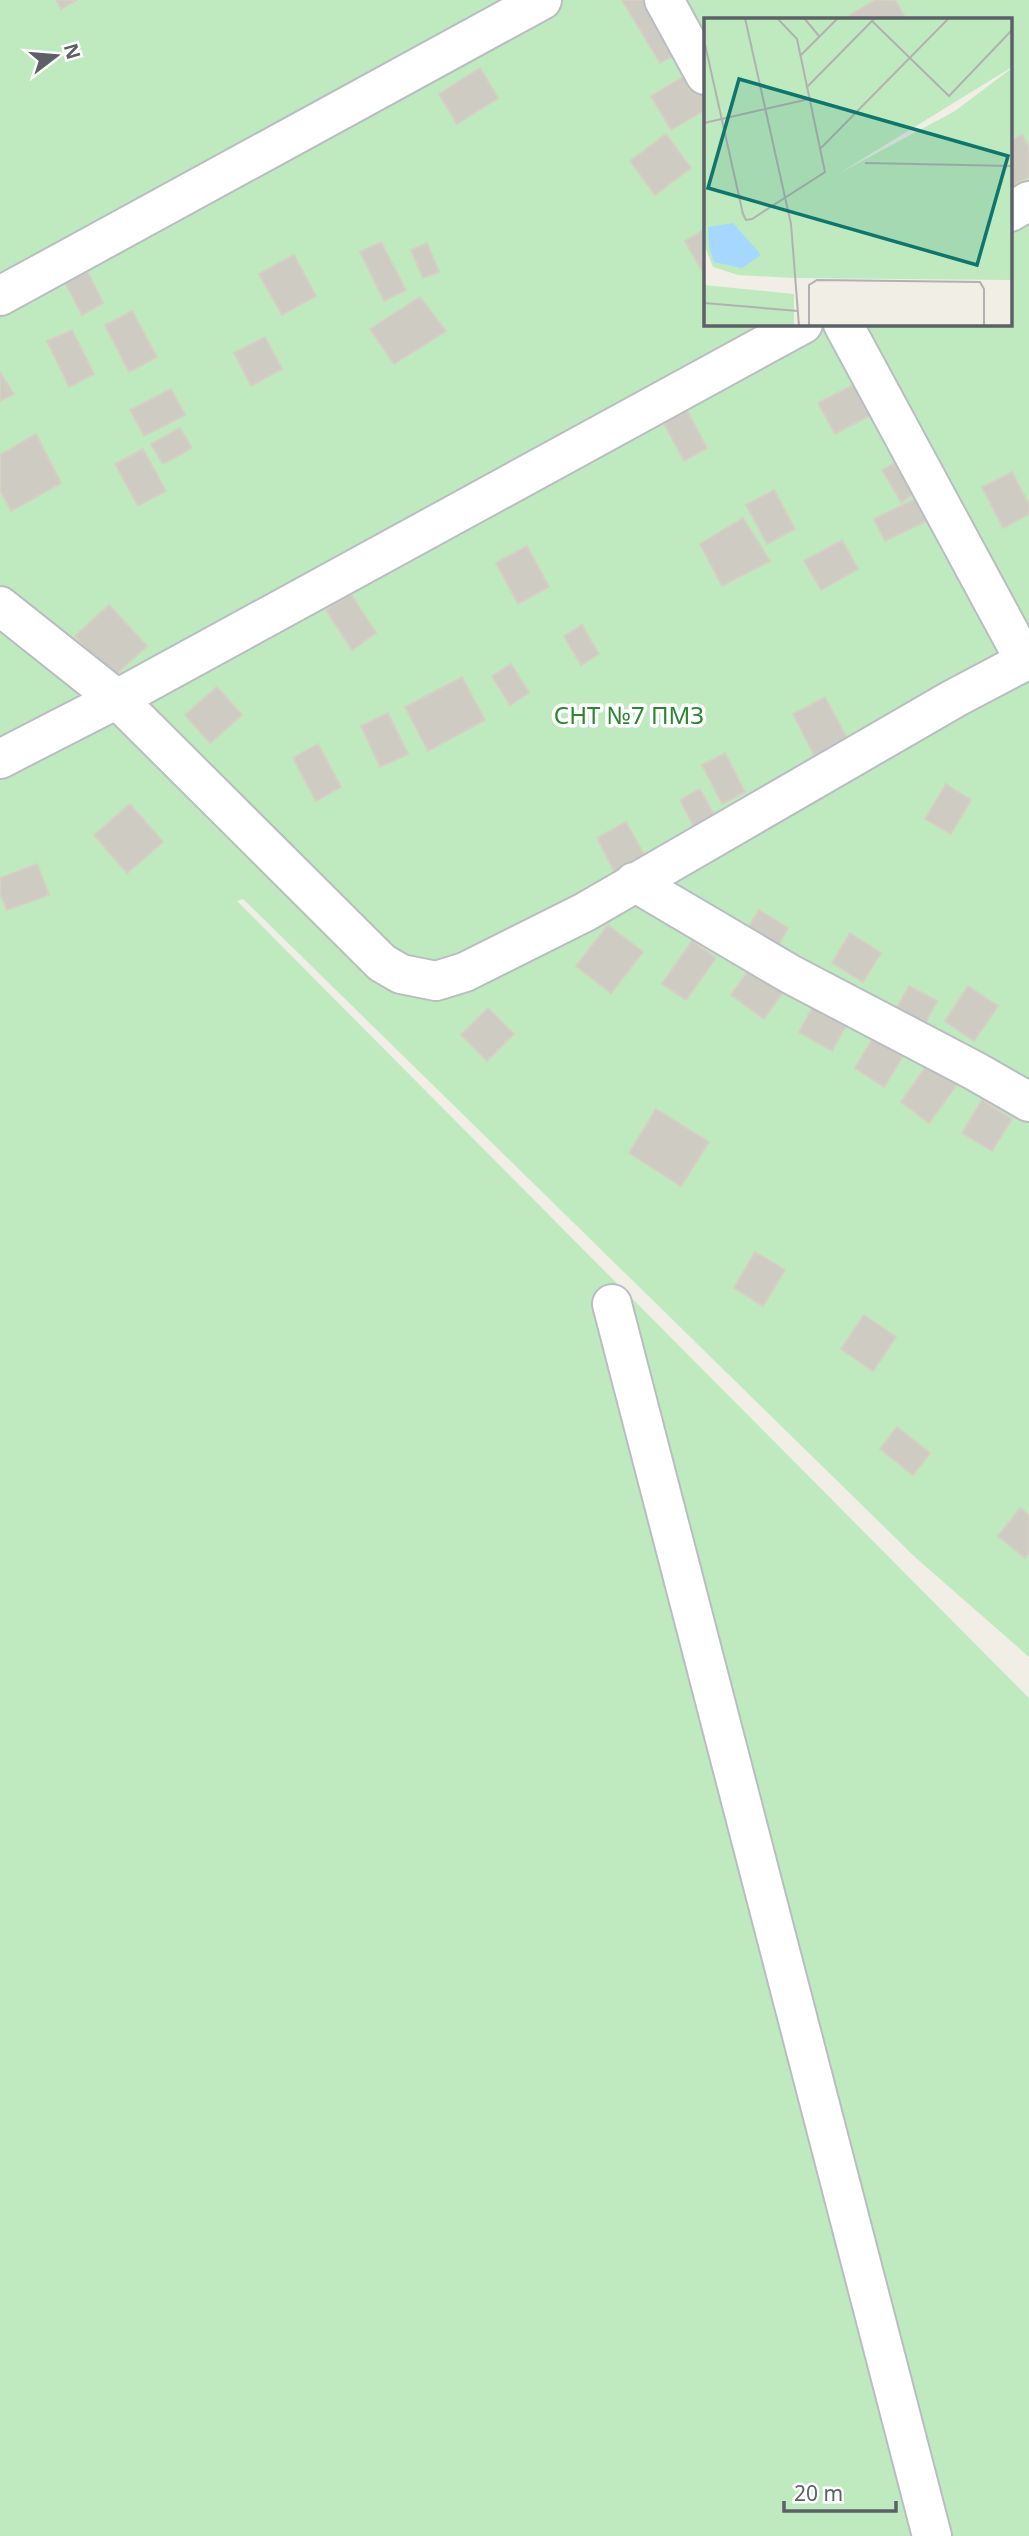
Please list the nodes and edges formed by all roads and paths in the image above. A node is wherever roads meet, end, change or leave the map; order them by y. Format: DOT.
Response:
graph roads {
  1 [pos="542,0"];
  2 [pos="664,0"];
  3 [pos="704,73"];
  4 [pos="1029,201"];
  5 [pos="1012,211"];
  6 [pos="0,296"];
  7 [pos="799,326"];
  8 [pos="845,326"];
  9 [pos="0,606"];
  10 [pos="1027,660"];
  11 [pos="117,699"];
  12 [pos="0,758"];
  13 [pos="634,882"];
  14 [pos="1029,1102"];
  15 [pos="612,1304"];
  16 [pos="932,2536"];
  1 -- 6 [label="street"];
  2 -- 3 [label="street"];
  4 -- 5 [label="street"];
  7 -- 11 [label="street"];
  8 -- 10 [label="street"];
  9 -- 11 [label="street"];
  10 -- 13 [label="street"];
  11 -- 12 [label="street"];
  11 -- 13 [label="street"];
  13 -- 14 [label="street"];
  15 -- 16 [label="street"];
}
